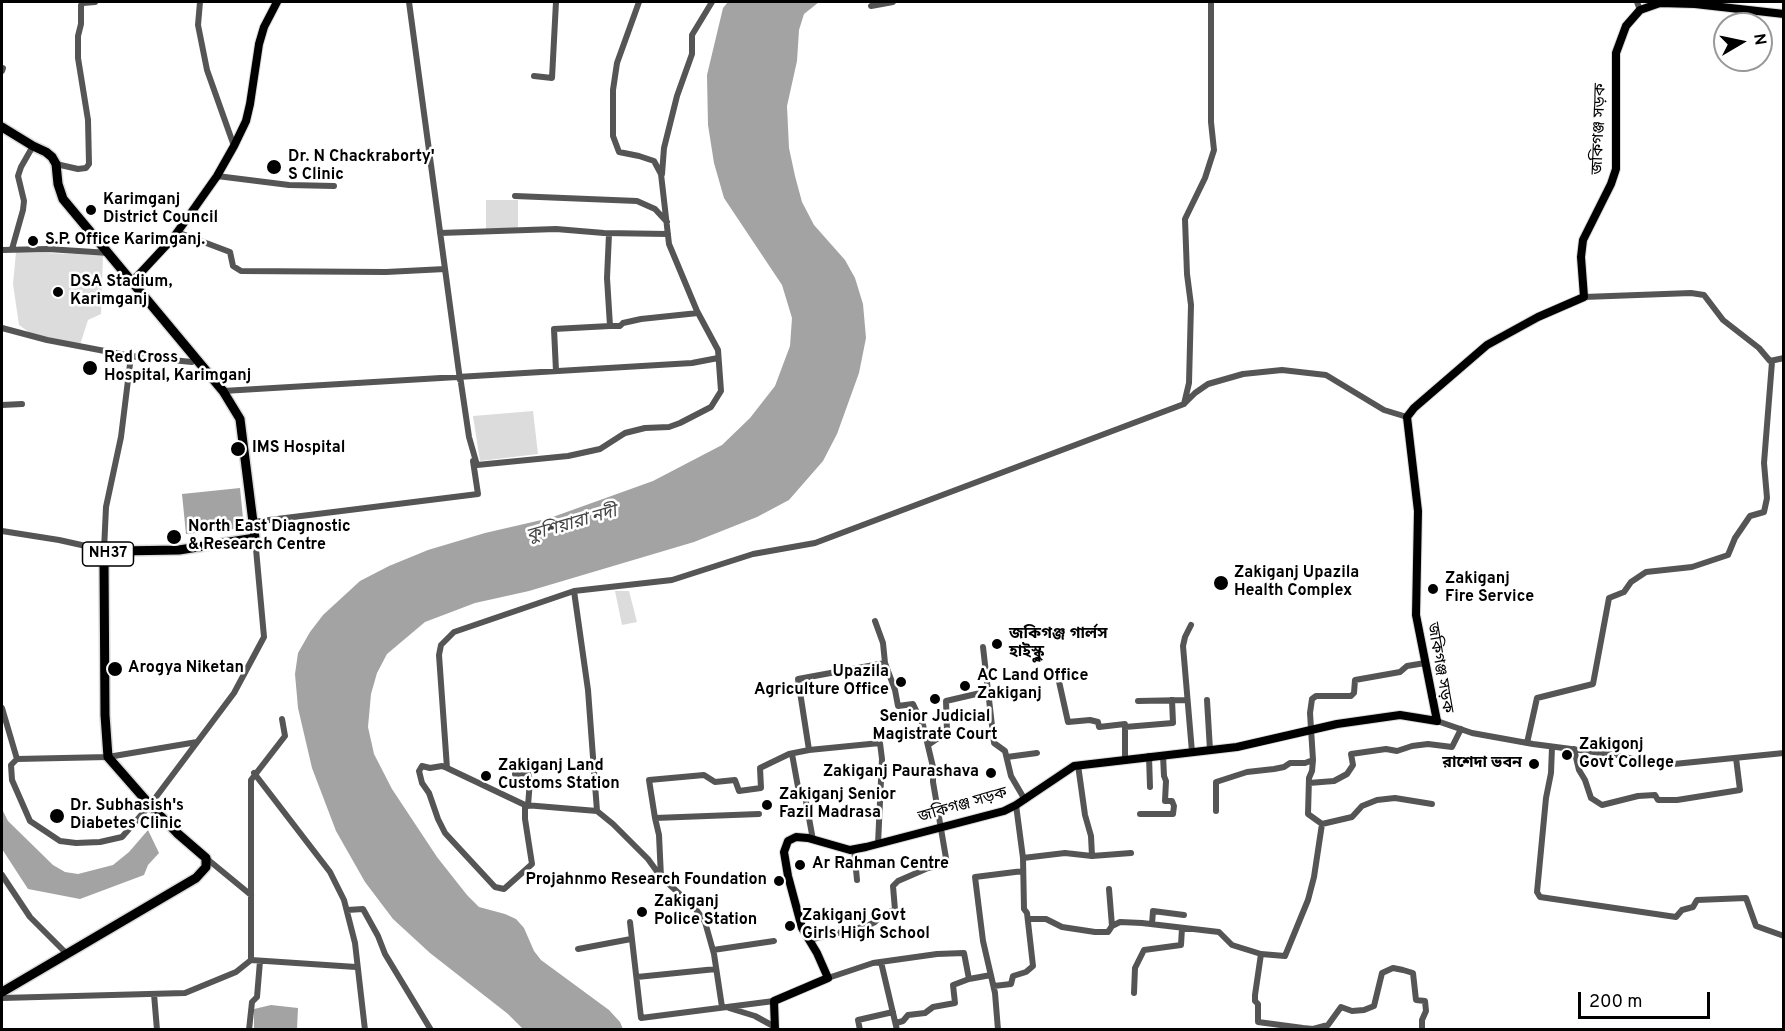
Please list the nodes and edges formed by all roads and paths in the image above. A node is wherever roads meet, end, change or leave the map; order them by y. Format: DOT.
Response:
graph roads {
  1 [pos="95,2"];
  2 [pos="200,2"];
  3 [pos="277,2"];
  4 [pos="409,2"];
  5 [pos="556,2"];
  6 [pos="639,2"];
  7 [pos="712,2"];
  8 [pos="893,2"];
  9 [pos="1211,2"];
  10 [pos="1637,2"];
  11 [pos="871,6"];
  12 [pos="1640,10"];
  13 [pos="1784,14"];
  14 [pos="534,76"];
  15 [pos="2,127"];
  16 [pos="33,146"];
  17 [pos="234,146"];
  18 [pos="56,164"];
  19 [pos="662,174"];
  20 [pos="217,176"];
  21 [pos="334,186"];
  22 [pos="515,196"];
  23 [pos="668,223"];
  24 [pos="177,232"];
  25 [pos="440,233"];
  26 [pos="609,234"];
  27 [pos="668,234"];
  28 [pos="12,249"];
  29 [pos="2,250"];
  30 [pos="110,253"];
  31 [pos="445,269"];
  32 [pos="133,281"];
  33 [pos="1584,297"];
  34 [pos="698,313"];
  35 [pos="610,327"];
  36 [pos="2,328"];
  37 [pos="131,356"];
  38 [pos="718,358"];
  39 [pos="1784,358"];
  40 [pos="195,359"];
  41 [pos="1772,362"];
  42 [pos="556,371"];
  43 [pos="460,376"];
  44 [pos="223,391"];
  45 [pos="22,404"];
  46 [pos="1184,404"];
  47 [pos="2,405"];
  48 [pos="1407,417"];
  49 [pos="253,522"];
  50 [pos="2,531"];
  51 [pos="255,538"];
  52 [pos="105,552"];
  53 [pos="574,591"];
  54 [pos="875,621"];
  55 [pos="1191,626"];
  56 [pos="983,647"];
  57 [pos="885,663"];
  58 [pos="1425,663"];
  59 [pos="1058,676"];
  60 [pos="989,691"];
  61 [pos="1172,700"];
  62 [pos="1186,700"];
  63 [pos="1207,700"];
  64 [pos="1138,701"];
  65 [pos="2,708"];
  66 [pos="282,719"];
  67 [pos="1437,721"];
  68 [pos="1125,728"];
  69 [pos="1461,729"];
  70 [pos="1311,730"];
  71 [pos="197,742"];
  72 [pos="1527,743"];
  73 [pos="928,745"];
  74 [pos="1552,747"];
  75 [pos="809,750"];
  76 [pos="1209,750"];
  77 [pos="1574,750"];
  78 [pos="1192,752"];
  79 [pos="1037,753"];
  80 [pos="1784,753"];
  81 [pos="792,754"];
  82 [pos="1163,754"];
  83 [pos="1149,756"];
  84 [pos="108,757"];
  85 [pos="1007,757"];
  86 [pos="1736,758"];
  87 [pos="17,759"];
  88 [pos="1125,759"];
  89 [pos="1313,760"];
  90 [pos="1078,765"];
  91 [pos="447,768"];
  92 [pos="254,773"];
  93 [pos="514,774"];
  94 [pos="1309,783"];
  95 [pos="1150,788"];
  96 [pos="1025,800"];
  97 [pos="1432,804"];
  98 [pos="150,805"];
  99 [pos="527,806"];
  100 [pos="1016,806"];
  101 [pos="597,811"];
  102 [pos="1216,811"];
  103 [pos="759,814"];
  104 [pos="1140,814"];
  105 [pos="655,818"];
  106 [pos="1322,824"];
  107 [pos="941,827"];
  108 [pos="813,840"];
  109 [pos="878,844"];
  110 [pos="854,849"];
  111 [pos="1131,853"];
  112 [pos="1092,856"];
  113 [pos="206,858"];
  114 [pos="1023,858"];
  115 [pos="1023,871"];
  116 [pos="2,875"];
  117 [pos="660,877"];
  118 [pos="857,880"];
  119 [pos="1109,889"];
  120 [pos="251,895"];
  121 [pos="347,910"];
  122 [pos="1184,915"];
  123 [pos="1028,919"];
  124 [pos="630,922"];
  125 [pos="1152,924"];
  126 [pos="1112,926"];
  127 [pos="1182,928"];
  128 [pos="1784,936"];
  129 [pos="631,939"];
  130 [pos="809,940"];
  131 [pos="774,941"];
  132 [pos="578,949"];
  133 [pos="713,950"];
  134 [pos="66,953"];
  135 [pos="1261,954"];
  136 [pos="251,960"];
  137 [pos="260,961"];
  138 [pos="881,962"];
  139 [pos="356,967"];
  140 [pos="716,969"];
  141 [pos="992,975"];
  142 [pos="637,978"];
  143 [pos="828,978"];
  144 [pos="969,979"];
  145 [pos="994,986"];
  146 [pos="2,992"];
  147 [pos="1134,993"];
  148 [pos="154,994"];
  149 [pos="2,998"];
  150 [pos="774,1001"];
  151 [pos="722,1007"];
  152 [pos="893,1012"];
  153 [pos="896,1026"];
  154 [pos="775,1028"];
  155 [pos="158,1029"];
  156 [pos="249,1029"];
  157 [pos="366,1029"];
  158 [pos="431,1029"];
  159 [pos="860,1029"];
  160 [pos="998,1029"];
  161 [pos="1422,1029"];
  1 -- 18 [label="street"];
  2 -- 17 [label="street"];
  3 -- 17 [label="main road"];
  4 -- 25 [label="street"];
  5 -- 14 [label="street"];
  6 -- 19 [label="street"];
  7 -- 19 [label="street"];
  8 -- 11 [label="street"];
  9 -- 46 [label="street"];
  10 -- 12 [label="street"];
  12 -- 13 [label="main road"];
  12 -- 33 [label="main road, জকিগঞ্জ সড়ক"];
  15 -- 16 [label="highway"];
  16 -- 18 [label="highway"];
  16 -- 28 [label="street"];
  17 -- 20 [label="main road"];
  18 -- 30 [label="highway"];
  19 -- 23 [label="street"];
  20 -- 21 [label="street"];
  20 -- 24 [label="main road"];
  22 -- 23 [label="street"];
  23 -- 27 [label="street"];
  24 -- 31 [label="street"];
  24 -- 32 [label="main road"];
  25 -- 26 [label="street"];
  25 -- 31 [label="street"];
  26 -- 27 [label="street"];
  26 -- 35 [label="street"];
  27 -- 34 [label="street"];
  28 -- 29 [label="street"];
  28 -- 30 [label="street"];
  30 -- 32 [label="highway"];
  31 -- 43 [label="street"];
  32 -- 40 [label="highway"];
  33 -- 41 [label="street"];
  33 -- 48 [label="main road"];
  34 -- 35 [label="street"];
  34 -- 38 [label="street"];
  35 -- 42 [label="street"];
  36 -- 37 [label="street"];
  37 -- 40 [label="street"];
  37 -- 52 [label="street"];
  38 -- 42 [label="street"];
  38 -- 43 [label="street"];
  39 -- 41 [label="street"];
  40 -- 44 [label="highway"];
  41 -- 72 [label="street"];
  42 -- 43 [label="street"];
  43 -- 44 [label="street"];
  43 -- 49 [label="street"];
  44 -- 49 [label="highway"];
  45 -- 47 [label="street"];
  46 -- 48 [label="street"];
  46 -- 53 [label="street"];
  48 -- 58 [label="main road, জকিগঞ্জ সড়ক"];
  49 -- 51 [label="highway"];
  50 -- 52 [label="street"];
  51 -- 52 [label="highway, NH37"];
  51 -- 71 [label="street"];
  52 -- 84 [label="highway, NH37"];
  53 -- 91 [label="street"];
  53 -- 101 [label="street"];
  54 -- 57 [label="street"];
  55 -- 62 [label="street"];
  56 -- 60 [label="street"];
  57 -- 73 [label="street"];
  57 -- 75 [label="street"];
  58 -- 67 [label="main road, জকিগঞ্জ সড়ক"];
  58 -- 70 [label="street"];
  59 -- 68 [label="street"];
  60 -- 73 [label="street"];
  60 -- 85 [label="street"];
  61 -- 62 [label="street"];
  61 -- 64 [label="street"];
  61 -- 68 [label="street"];
  62 -- 78 [label="street"];
  63 -- 76 [label="street"];
  65 -- 87 [label="street"];
  66 -- 92 [label="street"];
  67 -- 69 [label="street"];
  67 -- 70 [label="main road, জকিগঞ্জ সড়ক"];
  68 -- 88 [label="street"];
  69 -- 72 [label="street"];
  69 -- 94 [label="street"];
  70 -- 76 [label="main road, জকিগঞ্জ সড়ক"];
  70 -- 89 [label="street"];
  71 -- 84 [label="street"];
  71 -- 98 [label="street"];
  72 -- 74 [label="street"];
  73 -- 107 [label="street"];
  74 -- 77 [label="street"];
  74 -- 128 [label="street"];
  75 -- 81 [label="street"];
  75 -- 109 [label="street"];
  76 -- 78 [label="main road, জকিগঞ্জ সড়ক"];
  77 -- 86 [label="street"];
  77 -- 86 [label="street"];
  78 -- 82 [label="main road, জকিগঞ্জ সড়ক"];
  79 -- 85 [label="street"];
  80 -- 86 [label="street"];
  81 -- 105 [label="street"];
  81 -- 108 [label="street"];
  82 -- 83 [label="main road, জকিগঞ্জ সড়ক"];
  82 -- 104 [label="street"];
  83 -- 88 [label="main road, জকিগঞ্জ সড়ক"];
  83 -- 95 [label="street"];
  84 -- 87 [label="street"];
  84 -- 98 [label="highway"];
  85 -- 96 [label="street"];
  87 -- 98 [label="street"];
  88 -- 90 [label="main road, জকিগঞ্জ সড়ক"];
  89 -- 94 [label="street"];
  89 -- 102 [label="street"];
  90 -- 96 [label="main road, জকিগঞ্জ সড়ক"];
  90 -- 112 [label="street"];
  91 -- 99 [label="street"];
  91 -- 99 [label="street"];
  92 -- 120 [label="street"];
  92 -- 121 [label="street"];
  93 -- 99 [label="street"];
  94 -- 106 [label="street"];
  96 -- 100 [label="main road, জকিগঞ্জ সড়ক"];
  97 -- 106 [label="street"];
  98 -- 113 [label="highway"];
  99 -- 101 [label="street"];
  100 -- 107 [label="main road, জকিগঞ্জ সড়ক"];
  100 -- 114 [label="street"];
  101 -- 117 [label="street"];
  103 -- 105 [label="street"];
  105 -- 117 [label="street"];
  106 -- 135 [label="street"];
  107 -- 109 [label="main road, জকিগঞ্জ সড়ক"];
  107 -- 130 [label="street"];
  108 -- 110 [label="main road, জকিগঞ্জ সড়ক"];
  108 -- 130 [label="main road, জকিগঞ্জ সড়ক"];
  109 -- 110 [label="main road, জকিগঞ্জ সড়ক"];
  110 -- 118 [label="street"];
  111 -- 112 [label="street"];
  112 -- 114 [label="street"];
  113 -- 120 [label="street"];
  113 -- 134 [label="highway"];
  114 -- 115 [label="street"];
  115 -- 123 [label="street"];
  115 -- 141 [label="street"];
  116 -- 134 [label="street"];
  117 -- 133 [label="street"];
  119 -- 126 [label="street"];
  120 -- 136 [label="street"];
  121 -- 139 [label="street"];
  121 -- 158 [label="street"];
  122 -- 125 [label="street"];
  123 -- 126 [label="street"];
  123 -- 145 [label="street"];
  124 -- 129 [label="street"];
  125 -- 126 [label="street"];
  125 -- 127 [label="street"];
  127 -- 135 [label="street"];
  127 -- 147 [label="street"];
  129 -- 132 [label="street"];
  129 -- 142 [label="street"];
  130 -- 143 [label="main road, জকিগঞ্জ সড়ক"];
  131 -- 133 [label="street"];
  133 -- 140 [label="street"];
  134 -- 146 [label="highway"];
  135 -- 161 [label="street"];
  136 -- 137 [label="street"];
  136 -- 148 [label="street"];
  137 -- 139 [label="street"];
  137 -- 156 [label="street"];
  138 -- 143 [label="street"];
  138 -- 144 [label="street"];
  138 -- 152 [label="street"];
  139 -- 157 [label="street"];
  140 -- 142 [label="street"];
  140 -- 151 [label="street"];
  141 -- 144 [label="street"];
  141 -- 145 [label="street"];
  142 -- 151 [label="street"];
  143 -- 150 [label="main road"];
  144 -- 153 [label="street"];
  145 -- 160 [label="street"];
  148 -- 149 [label="street"];
  148 -- 155 [label="street"];
  150 -- 151 [label="street"];
  150 -- 154 [label="main road"];
  151 -- 154 [label="street"];
  152 -- 153 [label="street"];
  152 -- 159 [label="street"];
}
